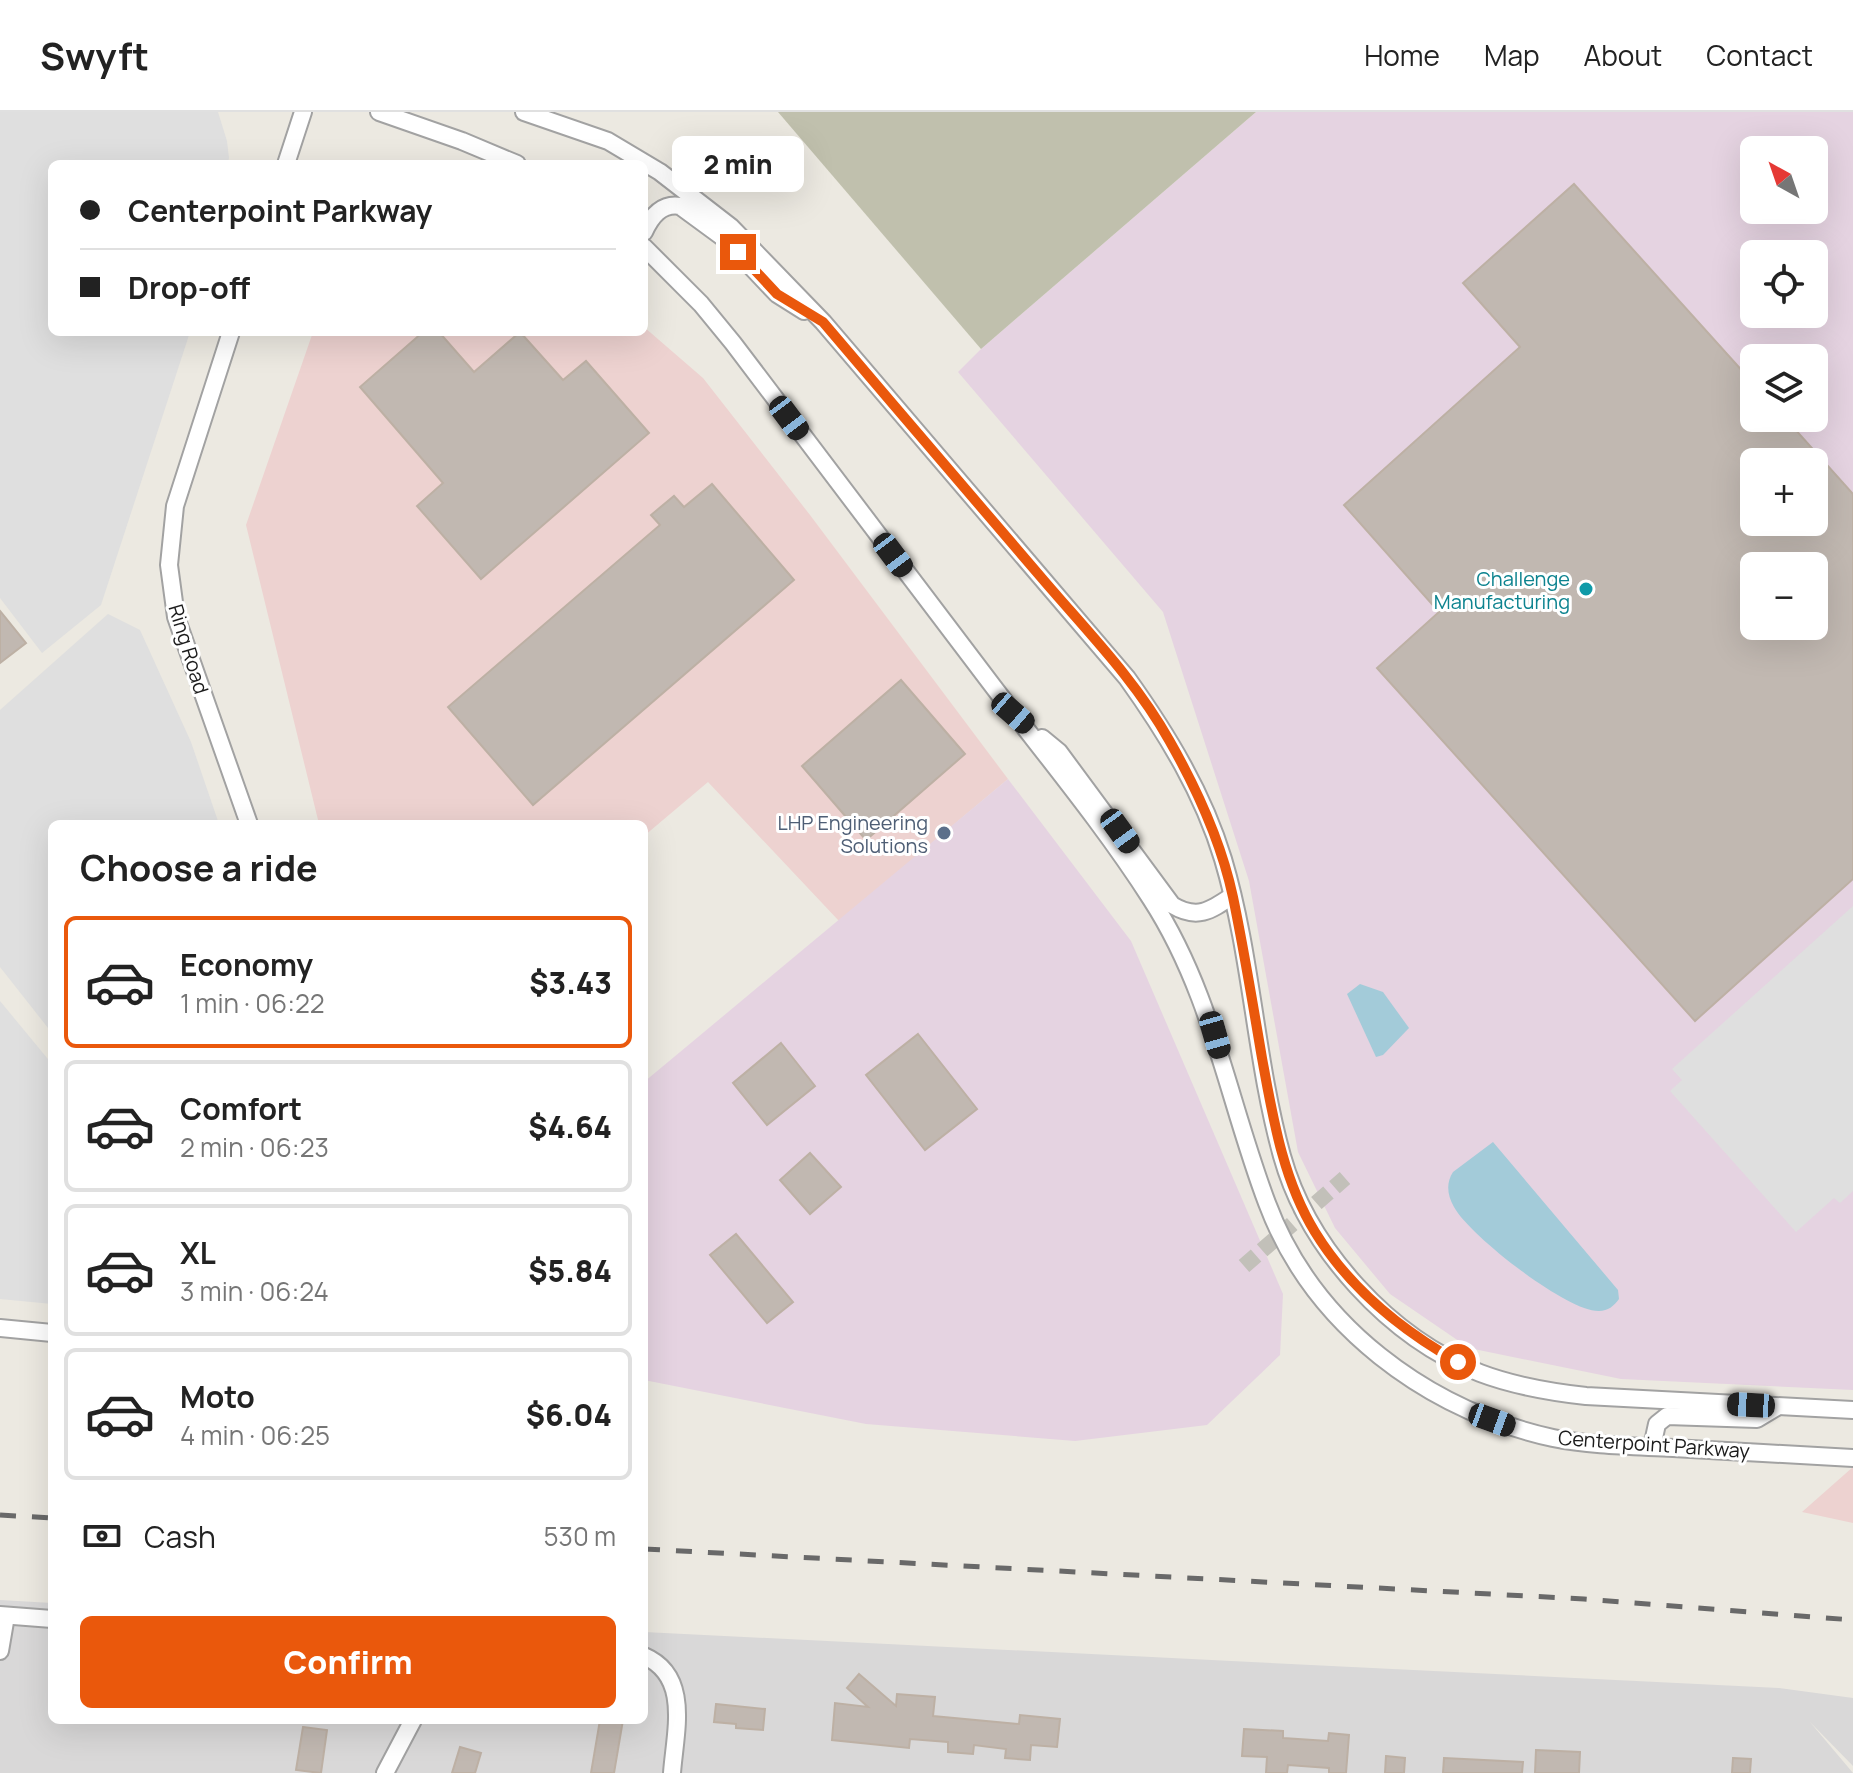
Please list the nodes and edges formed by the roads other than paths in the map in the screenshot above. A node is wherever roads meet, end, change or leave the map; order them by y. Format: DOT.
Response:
graph roads {
  1 [pos="303,112"];
  2 [pos="379,112"];
  3 [pos="524,112"];
  4 [pos="287,160"];
  5 [pos="507,160"];
  6 [pos="640,160"];
  7 [pos="648,165"];
  8 [pos="648,226"];
  9 [pos="648,251"];
  10 [pos="823,322"];
  11 [pos="230,336"];
  12 [pos="1013,713"];
  13 [pos="248,820"];
  14 [pos="1232,896"];
  15 [pos="0,1328"];
  16 [pos="48,1333"];
  17 [pos="1779,1406"];
  18 [pos="1853,1410"];
  19 [pos="1652,1447"];
  20 [pos="1853,1458"];
  21 [pos="3,1615"];
  22 [pos="48,1619"];
  23 [pos="0,1651"];
  24 [pos="648,1659"];
  25 [pos="411,1724"];
  26 [pos="385,1773"];
  27 [pos="672,1773"];
  1 -- 4 [label="street"];
  2 -- 5 [label="street"];
  3 -- 6 [label="street"];
  7 -- 10 [label="street"];
  8 -- 10 [label="street"];
  9 -- 12 [label="street, Centerpoint Parkway"];
  10 -- 14 [label="street"];
  11 -- 13 [label="street, Ring Road"];
  12 -- 14 [label="street"];
  12 -- 19 [label="street, Centerpoint Parkway"];
  14 -- 17 [label="street"];
  15 -- 16 [label="street"];
  17 -- 18 [label="street"];
  17 -- 19 [label="street"];
  19 -- 20 [label="street, Centerpoint Parkway"];
  21 -- 22 [label="street"];
  21 -- 23 [label="street"];
  24 -- 27 [label="street"];
  25 -- 26 [label="street"];
}
